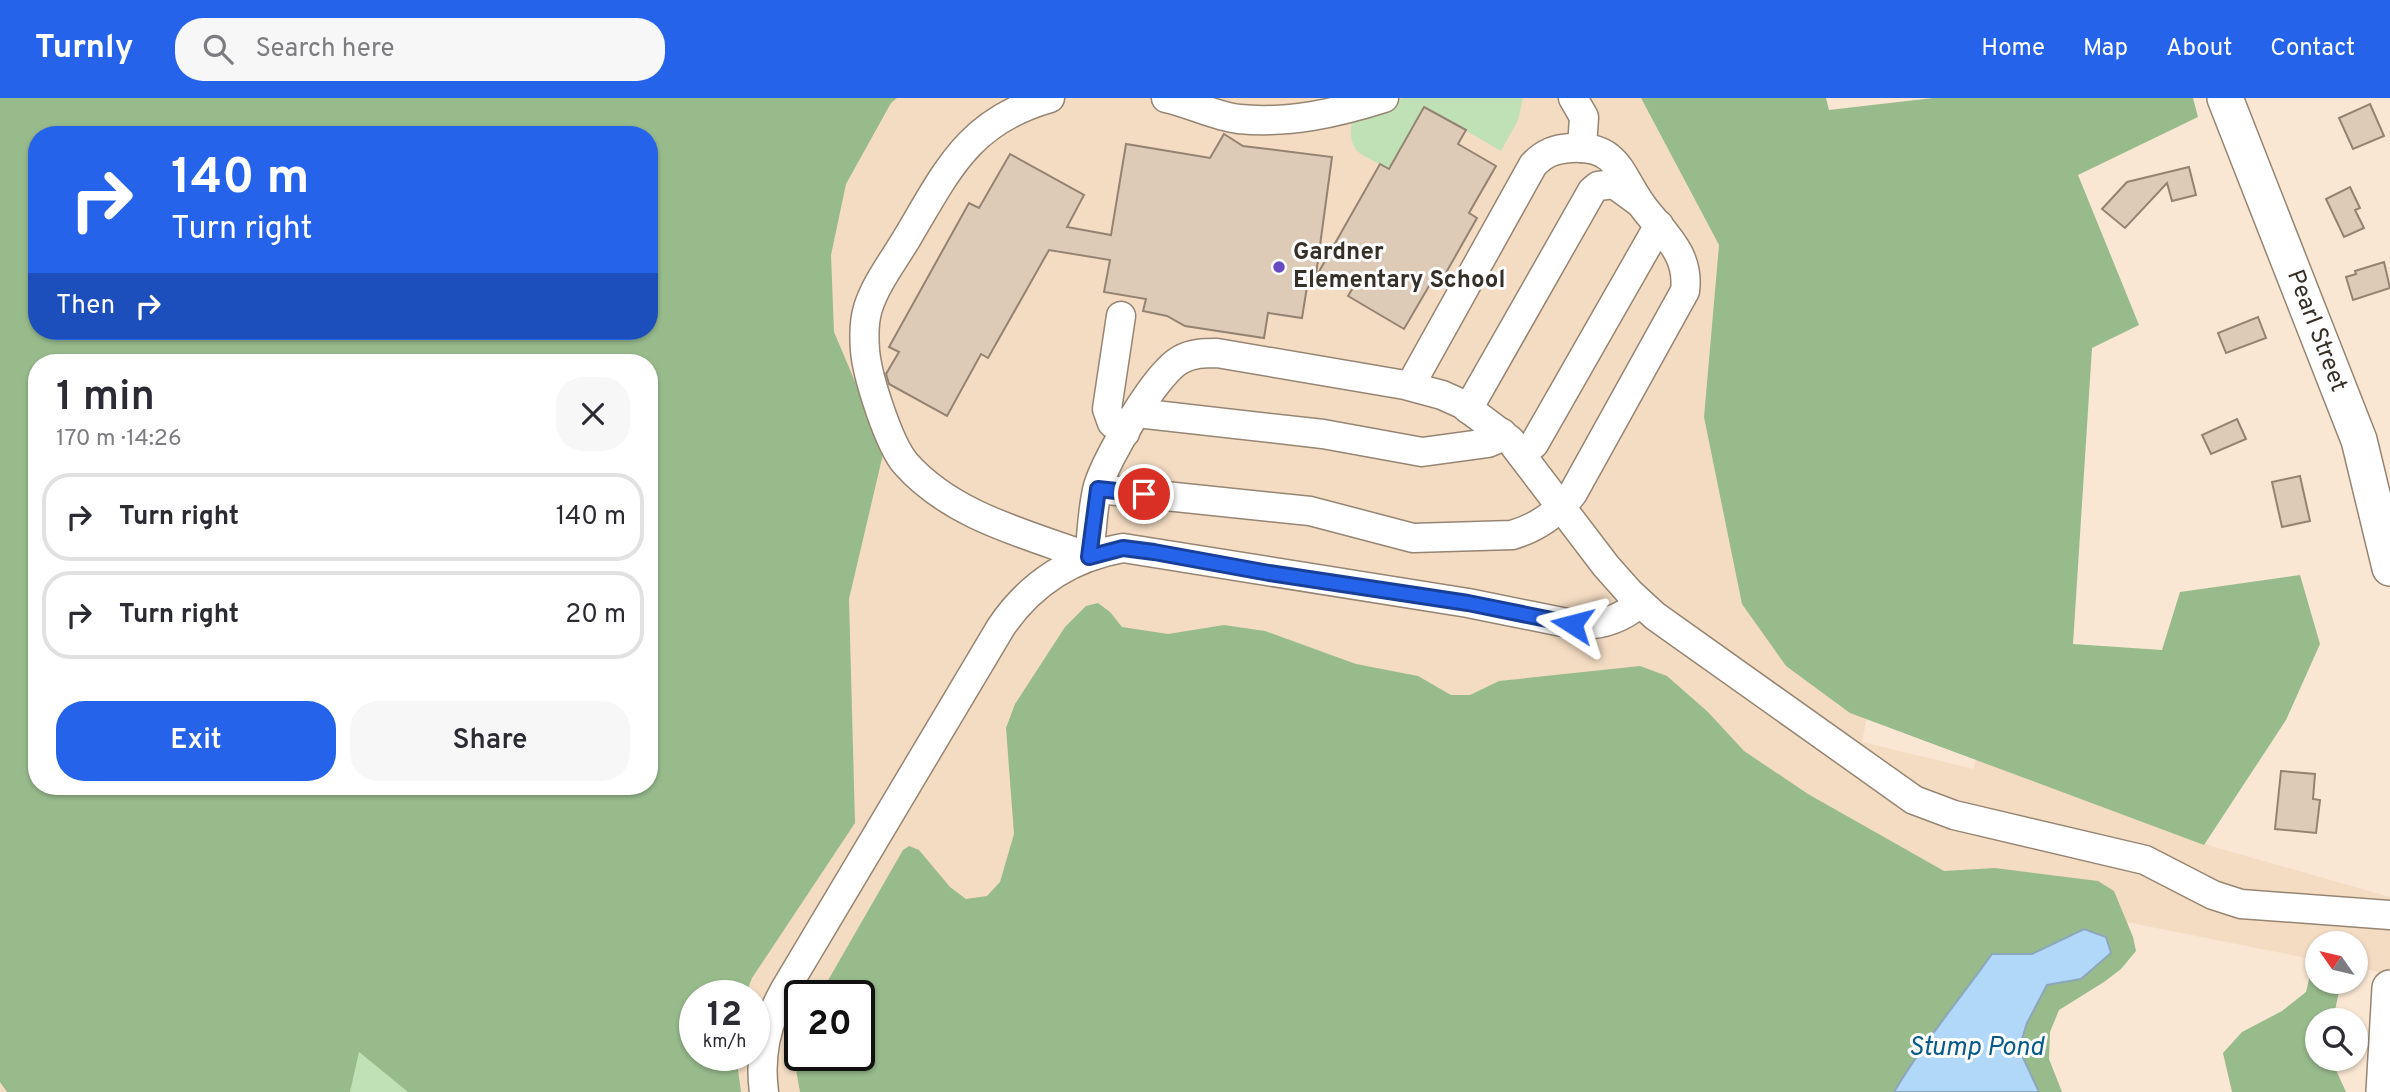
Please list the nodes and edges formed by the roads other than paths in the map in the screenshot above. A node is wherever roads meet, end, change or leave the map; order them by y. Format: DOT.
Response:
graph roads {
  1 [pos="1050,98"];
  2 [pos="1166,98"];
  3 [pos="1384,98"];
  4 [pos="1573,98"];
  5 [pos="2225,98"];
  6 [pos="1581,148"];
  7 [pos="1650,215"];
  8 [pos="1121,316"];
  9 [pos="1410,386"];
  10 [pos="1468,408"];
  11 [pos="1131,423"];
  12 [pos="1502,433"];
  13 [pos="1522,454"];
  14 [pos="1098,489"];
  15 [pos="1562,507"];
  16 [pos="1089,557"];
  17 [pos="2390,568"];
  18 [pos="1640,603"];
  19 [pos="2390,915"];
  20 [pos="2390,988"];
  21 [pos="764,1092"];
  22 [pos="2384,1092"];
  1 -- 16 [label="lane"];
  2 -- 3 [label="lane"];
  4 -- 6 [label="lane"];
  5 -- 17 [label="main road, Pearl Street"];
  6 -- 7 [label="lane"];
  6 -- 9 [label="lane"];
  7 -- 10 [label="lane"];
  7 -- 13 [label="lane"];
  7 -- 15 [label="lane"];
  8 -- 11 [label="lane"];
  9 -- 10 [label="lane"];
  9 -- 11 [label="lane"];
  10 -- 12 [label="lane"];
  11 -- 12 [label="lane"];
  11 -- 14 [label="lane"];
  12 -- 13 [label="lane"];
  13 -- 15 [label="lane"];
  14 -- 15 [label="lane"];
  14 -- 16 [label="lane"];
  15 -- 18 [label="lane"];
  16 -- 18 [label="lane"];
  16 -- 21 [label="lane"];
  18 -- 19 [label="lane"];
  20 -- 22 [label="main road"];
}
